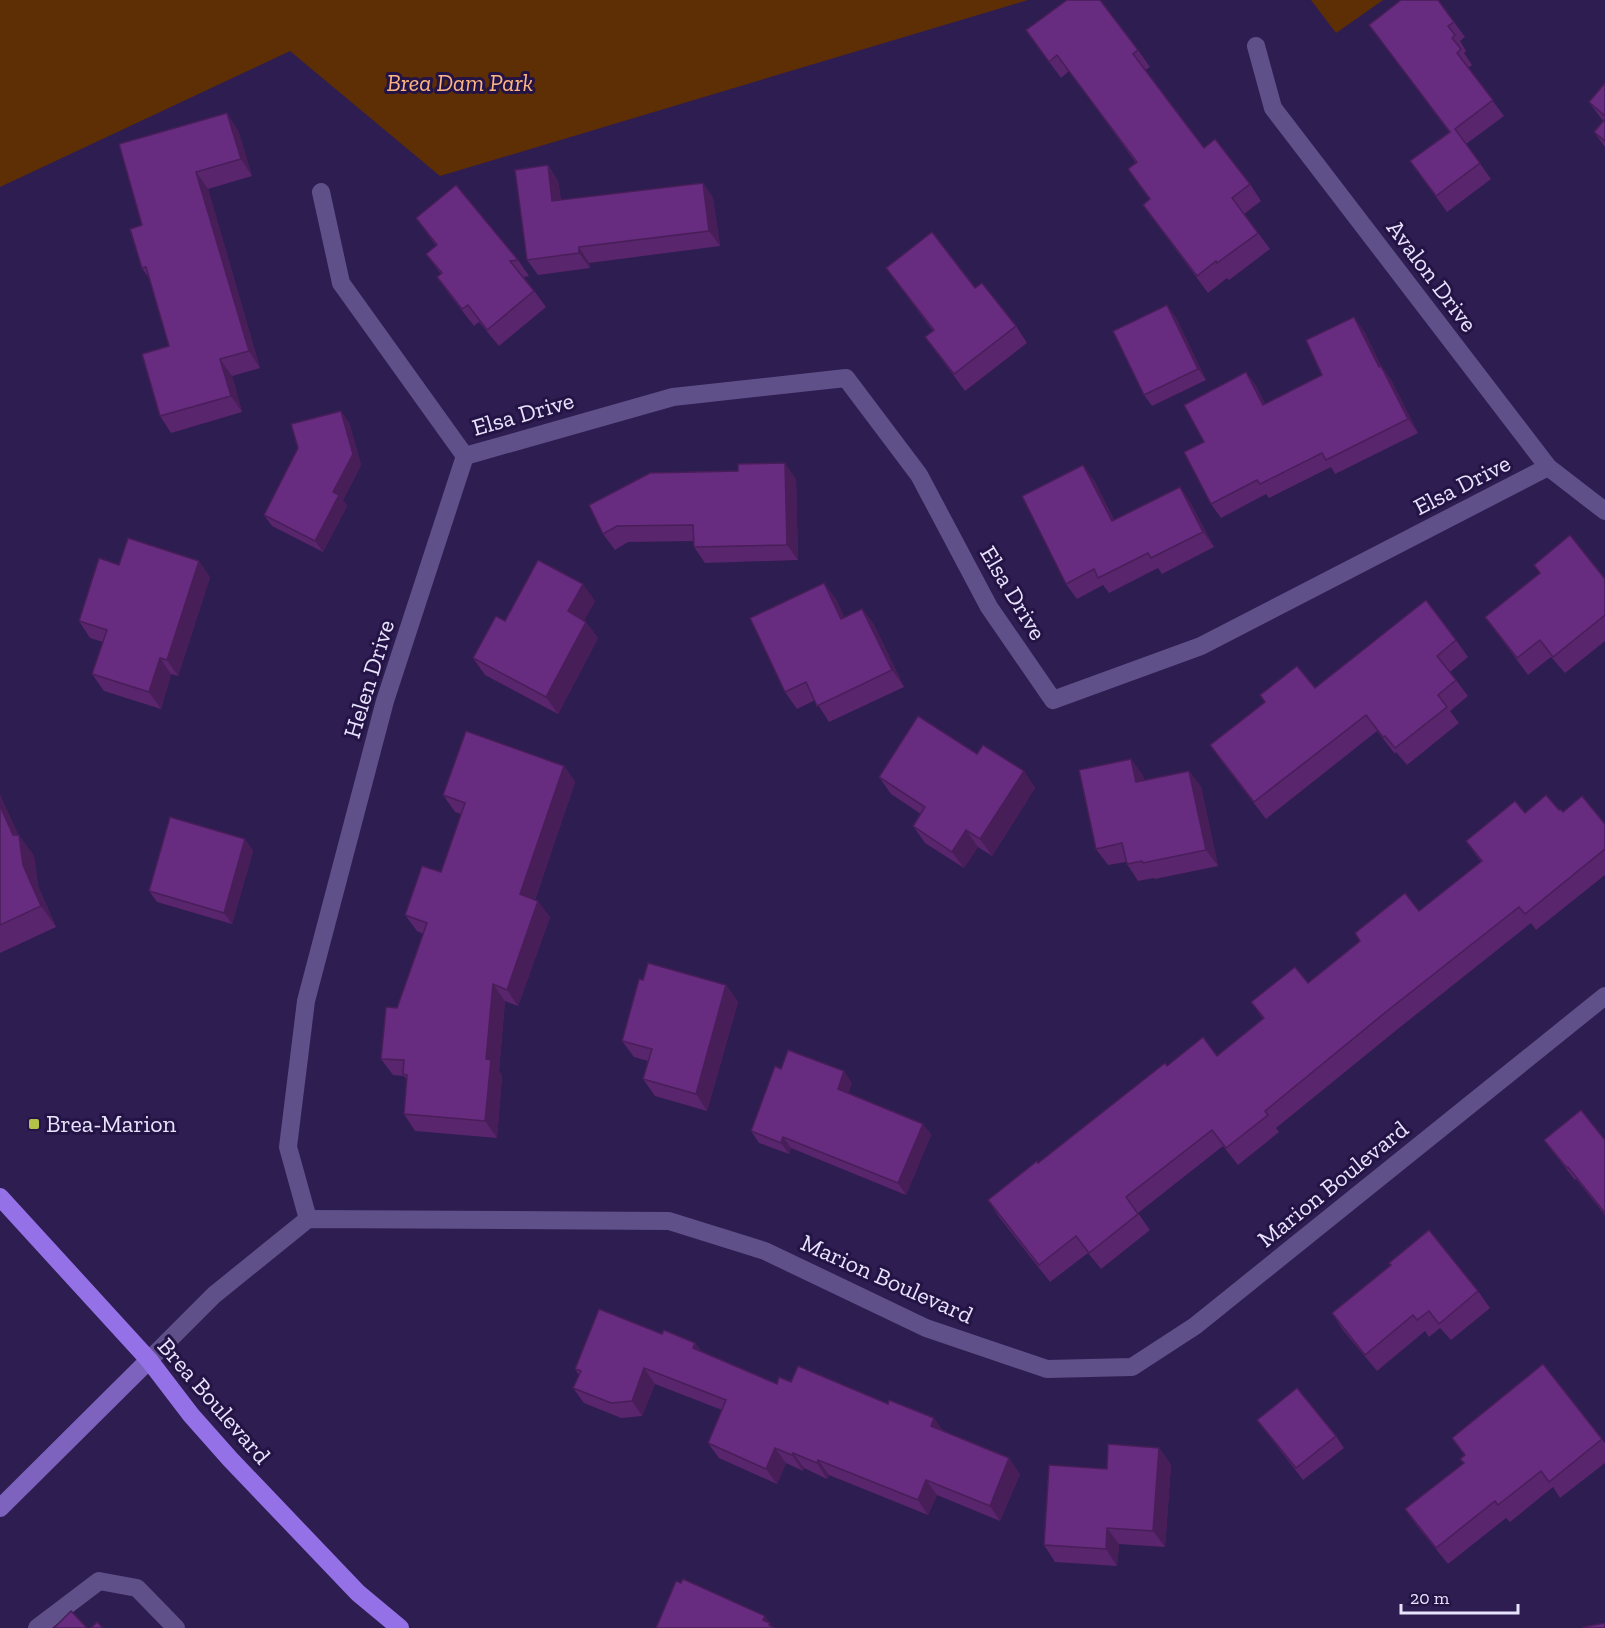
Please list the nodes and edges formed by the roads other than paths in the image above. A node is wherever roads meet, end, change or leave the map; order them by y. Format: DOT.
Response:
graph roads {
  1 [pos="1256,46"];
  2 [pos="321,192"];
  3 [pos="465,456"];
  4 [pos="1548,467"];
  5 [pos="1605,511"];
  6 [pos="1605,996"];
  7 [pos="0,1197"];
  8 [pos="308,1219"];
  9 [pos="149,1360"];
  10 [pos="0,1508"];
  11 [pos="37,1628"];
  12 [pos="176,1628"];
  13 [pos="400,1628"];
  1 -- 4 [label="street, Avalon Drive"];
  2 -- 3 [label="street"];
  3 -- 4 [label="street, Elsa Drive"];
  3 -- 8 [label="street, Helen Drive"];
  4 -- 5 [label="street, Avalon Drive"];
  6 -- 8 [label="street, Marion Boulevard"];
  7 -- 9 [label="main road, Brea Boulevard"];
  8 -- 9 [label="street"];
  9 -- 10 [label="street"];
  9 -- 13 [label="main road, Brea Boulevard"];
  11 -- 12 [label="street"];
}
